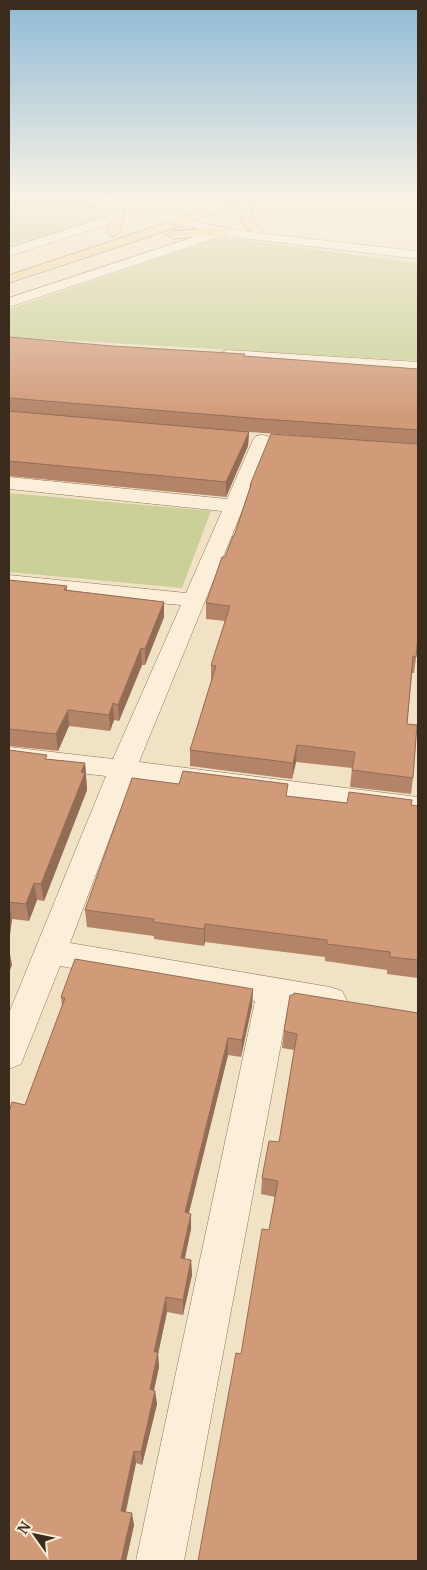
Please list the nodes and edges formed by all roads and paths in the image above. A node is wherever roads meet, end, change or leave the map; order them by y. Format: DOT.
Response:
graph roads {
  1 [pos="30,272"];
  2 [pos="101,272"];
  3 [pos="9,279"];
  4 [pos="9,303"];
  5 [pos="214,355"];
  6 [pos="418,367"];
  7 [pos="262,440"];
  8 [pos="9,484"];
  9 [pos="235,506"];
  10 [pos="9,582"];
  11 [pos="194,600"];
  12 [pos="9,756"];
  13 [pos="123,768"];
  14 [pos="418,807"];
  15 [pos="50,952"];
  16 [pos="274,992"];
  17 [pos="361,1006"];
  18 [pos="9,1054"];
  19 [pos="160,1561"];
  1 -- 3 [label="main road"];
  2 -- 4 [label="street"];
  5 -- 6 [label="street"];
  7 -- 9 [label="street"];
  8 -- 9 [label="street"];
  9 -- 11 [label="street"];
  10 -- 11 [label="street"];
  11 -- 13 [label="street"];
  12 -- 13 [label="street"];
  13 -- 14 [label="street"];
  13 -- 15 [label="street"];
  15 -- 16 [label="street"];
  15 -- 18 [label="street"];
  16 -- 17 [label="street"];
  16 -- 19 [label="street"];
}
